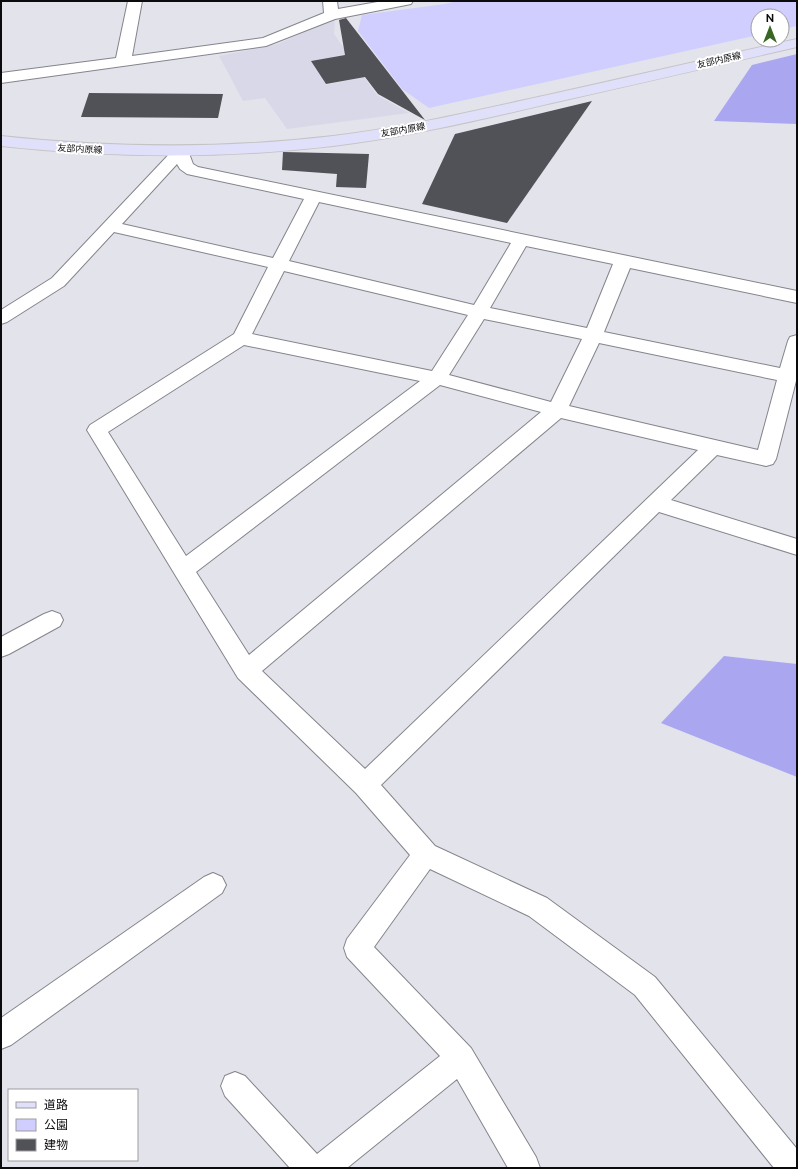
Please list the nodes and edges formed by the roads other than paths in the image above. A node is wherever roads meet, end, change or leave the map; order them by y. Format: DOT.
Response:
graph roads {
  1 [pos="135,1"];
  2 [pos="406,1"];
  3 [pos="330,8"];
  4 [pos="797,43"];
  5 [pos="123,62"];
  6 [pos="1,78"];
  7 [pos="1,141"];
  8 [pos="181,151"];
  9 [pos="313,197"];
  10 [pos="109,226"];
  11 [pos="521,240"];
  12 [pos="623,262"];
  13 [pos="278,264"];
  14 [pos="797,297"];
  15 [pos="479,312"];
  16 [pos="1,318"];
  17 [pos="593,337"];
  18 [pos="241,338"];
  19 [pos="797,341"];
  20 [pos="788,376"];
  21 [pos="437,378"];
  22 [pos="557,410"];
  23 [pos="713,447"];
  24 [pos="655,503"];
  25 [pos="797,547"];
  26 [pos="183,570"];
  27 [pos="52,620"];
  28 [pos="1,648"];
  29 [pos="246,671"];
  30 [pos="365,785"];
  31 [pos="426,854"];
  32 [pos="213,885"];
  33 [pos="1,1034"];
  34 [pos="461,1058"];
  35 [pos="235,1086"];
  36 [pos="310,1168"];
  37 [pos="323,1168"];
  38 [pos="525,1168"];
  39 [pos="793,1168"];
  1 -- 5 [label="street"];
  2 -- 3 [label="street"];
  3 -- 5 [label="street"];
  4 -- 8 [label="main road, 友部内原線"];
  5 -- 6 [label="street"];
  7 -- 8 [label="main road, 友部内原線"];
  8 -- 9 [label="street"];
  8 -- 10 [label="street"];
  9 -- 11 [label="street"];
  9 -- 13 [label="street"];
  10 -- 13 [label="street"];
  10 -- 16 [label="street"];
  11 -- 12 [label="street"];
  11 -- 15 [label="street"];
  12 -- 14 [label="street"];
  12 -- 17 [label="street"];
  13 -- 15 [label="street"];
  13 -- 18 [label="street"];
  15 -- 17 [label="street"];
  15 -- 21 [label="street"];
  17 -- 20 [label="street"];
  17 -- 22 [label="street"];
  18 -- 21 [label="street"];
  18 -- 26 [label="street"];
  19 -- 20 [label="street"];
  20 -- 23 [label="street"];
  21 -- 22 [label="street"];
  21 -- 26 [label="street"];
  22 -- 23 [label="street"];
  22 -- 29 [label="street"];
  23 -- 24 [label="street"];
  24 -- 25 [label="street"];
  24 -- 30 [label="street"];
  26 -- 29 [label="street"];
  27 -- 28 [label="street"];
  29 -- 30 [label="street"];
  30 -- 31 [label="street"];
  31 -- 34 [label="street"];
  31 -- 39 [label="street"];
  32 -- 33 [label="street"];
  34 -- 37 [label="street"];
  34 -- 38 [label="street"];
  35 -- 36 [label="street"];
}
